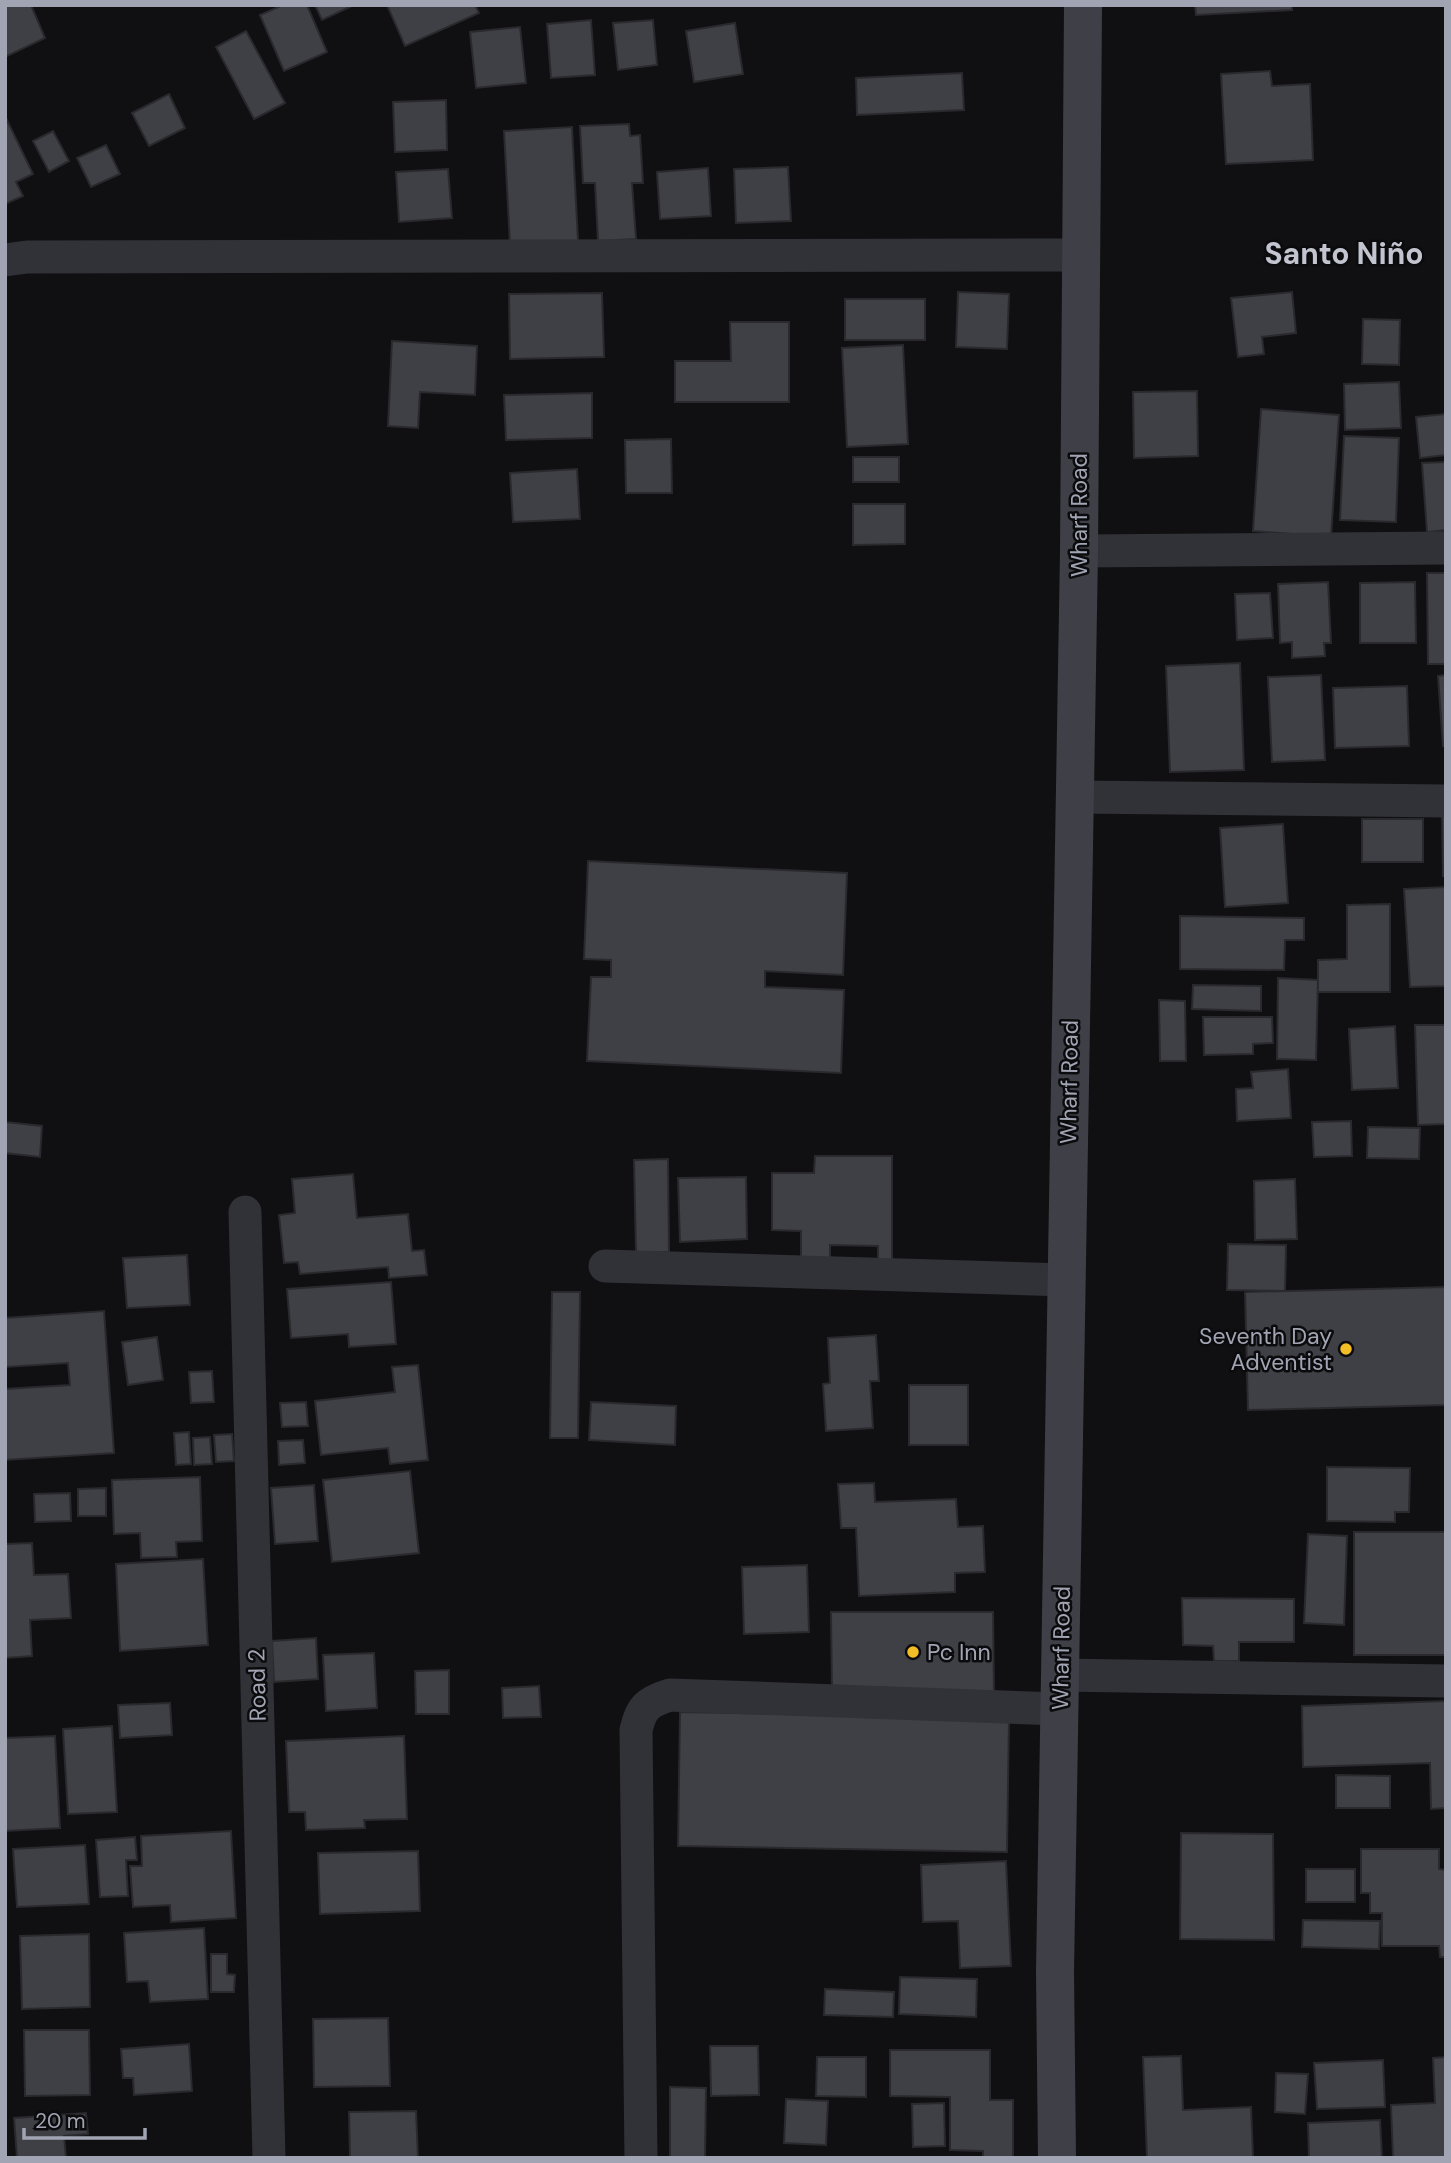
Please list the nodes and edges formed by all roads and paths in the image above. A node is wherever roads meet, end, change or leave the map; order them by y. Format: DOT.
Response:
graph roads {
  1 [pos="1083,5"];
  2 [pos="1079,255"];
  3 [pos="5,260"];
  4 [pos="1446,548"];
  5 [pos="1079,551"];
  6 [pos="1075,797"];
  7 [pos="1446,801"];
  8 [pos="245,1212"];
  9 [pos="605,1266"];
  10 [pos="1068,1280"];
  11 [pos="1446,1681"];
  12 [pos="1060,1692"];
  13 [pos="269,2158"];
  14 [pos="641,2158"];
  15 [pos="1057,2158"];
  1 -- 2 [label="main road, Wharf Road"];
  2 -- 3 [label="street"];
  2 -- 5 [label="main road, Wharf Road"];
  4 -- 5 [label="street"];
  5 -- 6 [label="main road, Wharf Road"];
  6 -- 7 [label="street"];
  6 -- 10 [label="main road, Wharf Road"];
  8 -- 13 [label="street, Road 2"];
  9 -- 10 [label="street"];
  10 -- 12 [label="main road, Wharf Road"];
  11 -- 12 [label="street"];
  12 -- 14 [label="street"];
  12 -- 15 [label="main road, Wharf Road"];
}
